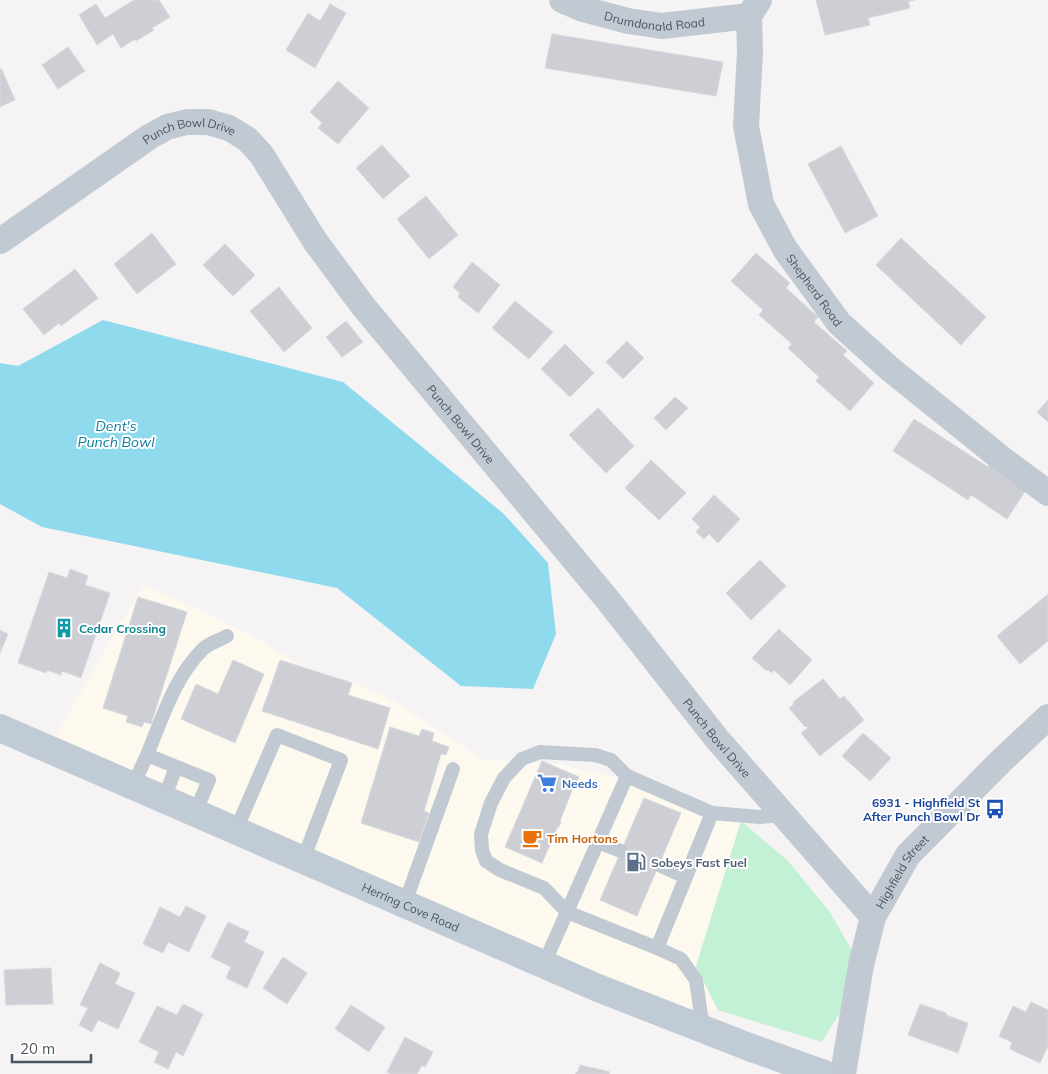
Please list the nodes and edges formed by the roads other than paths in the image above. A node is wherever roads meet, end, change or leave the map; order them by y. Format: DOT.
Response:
graph roads {
  1 [pos="562,0"];
  2 [pos="754,8"];
  3 [pos="0,241"];
  4 [pos="1048,493"];
  5 [pos="227,636"];
  6 [pos="1048,717"];
  7 [pos="0,728"];
  8 [pos="147,755"];
  9 [pos="176,767"];
  10 [pos="453,769"];
  11 [pos="627,776"];
  12 [pos="133,786"];
  13 [pos="164,799"];
  14 [pos="195,813"];
  15 [pos="712,813"];
  16 [pos="783,815"];
  17 [pos="236,830"];
  18 [pos="598,842"];
  19 [pos="621,851"];
  20 [pos="303,860"];
  21 [pos="659,865"];
  22 [pos="686,877"];
  23 [pos="404,903"];
  24 [pos="567,912"];
  25 [pos="873,917"];
  26 [pos="657,948"];
  27 [pos="544,964"];
  28 [pos="703,1029"];
  29 [pos="824,1074"];
  30 [pos="842,1074"];
  1 -- 2 [label="street, Drumdonald Road"];
  2 -- 4 [label="street, Shepherd Road"];
  3 -- 16 [label="street, Punch Bowl Drive"];
  5 -- 8 [label="lane"];
  6 -- 25 [label="street, Highfield Street"];
  7 -- 12 [label="main road, Herring Cove Road"];
  8 -- 9 [label="lane"];
  8 -- 12 [label="lane"];
  9 -- 13 [label="lane"];
  9 -- 14 [label="lane"];
  10 -- 23 [label="lane"];
  11 -- 15 [label="lane"];
  11 -- 18 [label="lane"];
  11 -- 24 [label="lane"];
  12 -- 13 [label="main road, Herring Cove Road"];
  13 -- 14 [label="main road, Herring Cove Road"];
  14 -- 17 [label="main road, Herring Cove Road"];
  15 -- 16 [label="lane"];
  15 -- 22 [label="lane"];
  16 -- 25 [label="street, Punch Bowl Drive"];
  17 -- 20 [label="main road, Herring Cove Road"];
  17 -- 20 [label="lane"];
  18 -- 19 [label="lane"];
  18 -- 24 [label="lane"];
  20 -- 23 [label="main road, Herring Cove Road"];
  21 -- 22 [label="lane"];
  22 -- 26 [label="lane"];
  23 -- 27 [label="main road, Herring Cove Road"];
  24 -- 26 [label="lane"];
  24 -- 27 [label="lane"];
  25 -- 30 [label="street, Highfield Street"];
  26 -- 28 [label="lane"];
  27 -- 28 [label="main road, Herring Cove Road"];
  28 -- 29 [label="main road, Herring Cove Road"];
}
